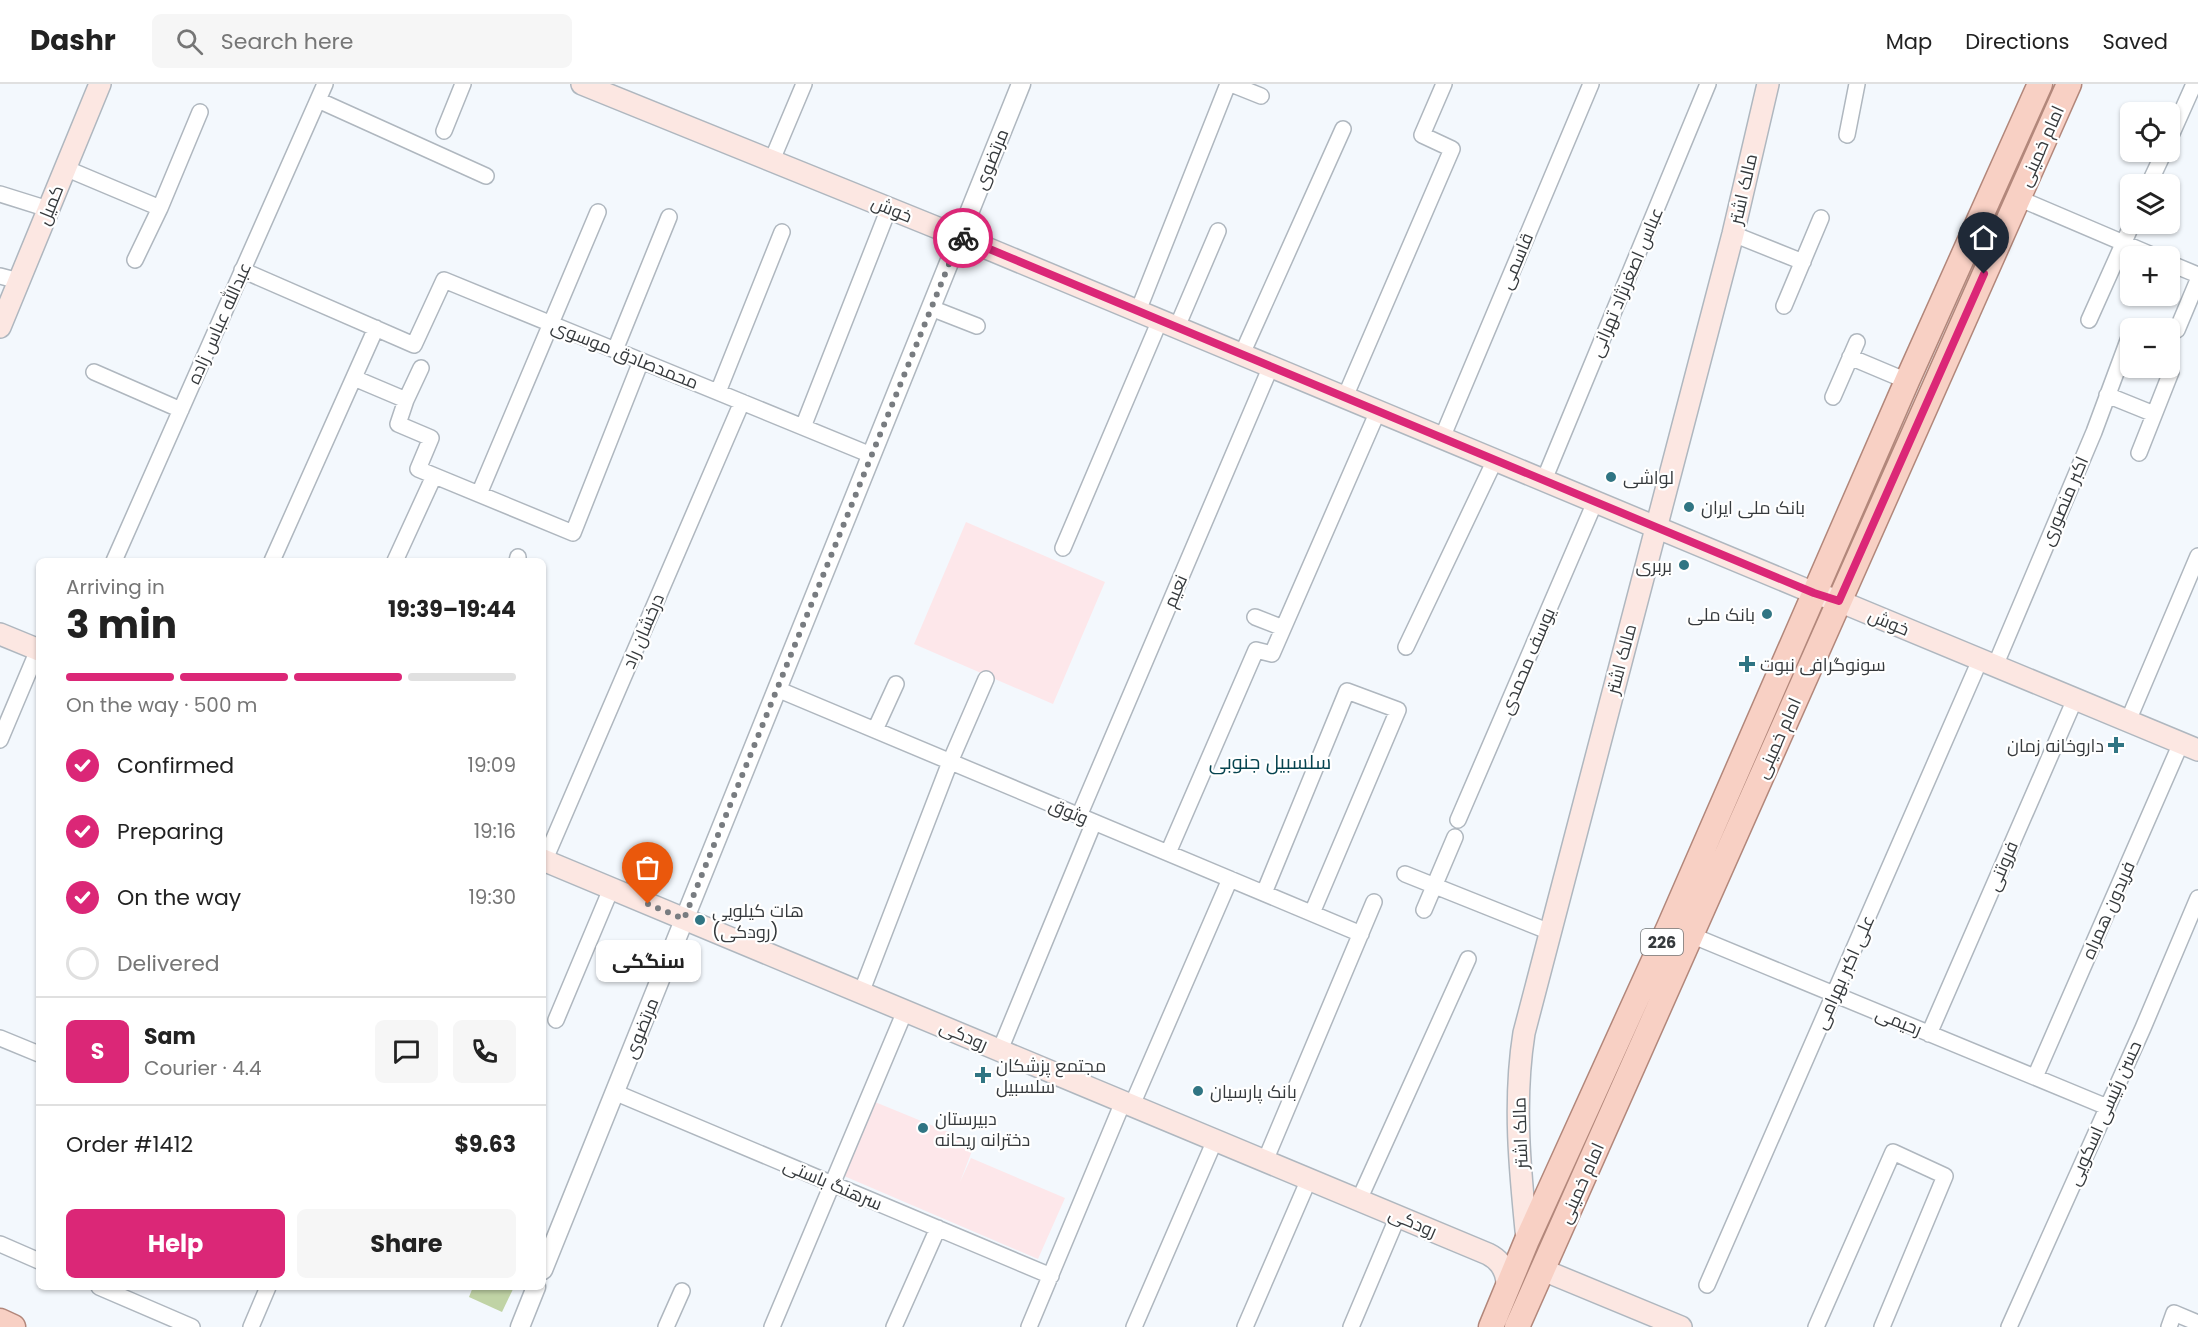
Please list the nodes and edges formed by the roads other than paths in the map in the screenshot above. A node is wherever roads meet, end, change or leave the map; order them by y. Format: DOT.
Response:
graph roads {
  1 [pos="100,84"];
  2 [pos="325,84"];
  3 [pos="463,84"];
  4 [pos="582,84"];
  5 [pos="804,84"];
  6 [pos="1021,84"];
  7 [pos="1229,84"];
  8 [pos="1444,84"];
  9 [pos="1591,84"];
  10 [pos="1708,84"];
  11 [pos="1768,84"];
  12 [pos="1857,84"];
  13 [pos="2040,84"];
  14 [pos="2069,84"];
  15 [pos="2194,84"];
  16 [pos="614,90"];
  17 [pos="1261,96"];
  18 [pos="318,100"];
  19 [pos="200,112"];
  20 [pos="2180,115"];
  21 [pos="1343,129"];
  22 [pos="444,130"];
  23 [pos="1847,135"];
  24 [pos="772,160"];
  25 [pos="65,168"];
  26 [pos="486,176"];
  27 [pos="0,194"];
  28 [pos="2018,198"];
  29 [pos="160,208"];
  30 [pos="889,208"];
  31 [pos="48,209"];
  32 [pos="598,212"];
  33 [pos="669,217"];
  34 [pos="1821,218"];
  35 [pos="1218,231"];
  36 [pos="782,232"];
  37 [pos="1733,234"];
  38 [pos="2127,234"];
  39 [pos="960,237"];
  40 [pos="2123,243"];
  41 [pos="2130,246"];
  42 [pos="135,260"];
  43 [pos="1803,262"];
  44 [pos="2180,268"];
  45 [pos="242,270"];
  46 [pos="2198,275"];
  47 [pos="9,278"];
  48 [pos="2198,280"];
  49 [pos="1784,306"];
  50 [pos="931,308"];
  51 [pos="1137,311"];
  52 [pos="2089,320"];
  53 [pos="2180,321"];
  54 [pos="1168,323"];
  55 [pos="551,324"];
  56 [pos="977,326"];
  57 [pos="0,327"];
  58 [pos="376,328"];
  59 [pos="1857,342"];
  60 [pos="615,350"];
  61 [pos="1242,354"];
  62 [pos="1850,357"];
  63 [pos="641,361"];
  64 [pos="2120,361"];
  65 [pos="1271,366"];
  66 [pos="421,368"];
  67 [pos="94,372"];
  68 [pos="354,378"];
  69 [pos="2169,378"];
  70 [pos="1907,381"];
  71 [pos="718,392"];
  72 [pos="2107,395"];
  73 [pos="1833,397"];
  74 [pos="1345,398"];
  75 [pos="406,400"];
  76 [pos="742,402"];
  77 [pos="181,410"];
  78 [pos="1378,411"];
  79 [pos="2154,414"];
  80 [pos="803,427"];
  81 [pos="1442,438"];
  82 [pos="2139,453"];
  83 [pos="872,455"];
  84 [pos="1495,460"];
  85 [pos="434,476"];
  86 [pos="1544,480"];
  87 [pos="479,495"];
  88 [pos="1595,502"];
  89 [pos="1656,527"];
  90 [pos="1063,548"];
  91 [pos="2198,556"];
  92 [pos="115,558"];
  93 [pos="273,558"];
  94 [pos="396,558"];
  95 [pos="1814,593"];
  96 [pos="1839,601"];
  97 [pos="1255,617"];
  98 [pos="1283,628"];
  99 [pos="0,634"];
  100 [pos="1406,646"];
  101 [pos="36,649"];
  102 [pos="36,655"];
  103 [pos="1988,663"];
  104 [pos="986,679"];
  105 [pos="896,684"];
  106 [pos="777,689"];
  107 [pos="2075,699"];
  108 [pos="2128,721"];
  109 [pos="875,730"];
  110 [pos="0,740"];
  111 [pos="2189,746"];
  112 [pos="950,762"];
  113 [pos="1079,816"];
  114 [pos="1458,820"];
  115 [pos="1094,822"];
  116 [pos="1455,837"];
  117 [pos="1168,853"];
  118 [pos="546,855"];
  119 [pos="546,863"];
  120 [pos="1405,874"];
  121 [pos="1230,879"];
  122 [pos="1688,880"];
  123 [pos="1434,886"];
  124 [pos="1711,888"];
  125 [pos="612,889"];
  126 [pos="1264,893"];
  127 [pos="2198,898"];
  128 [pos="1374,902"];
  129 [pos="1424,910"];
  130 [pos="1312,913"];
  131 [pos="684,919"];
  132 [pos="1550,932"];
  133 [pos="1360,934"];
  134 [pos="1691,935"];
  135 [pos="1468,959"];
  136 [pos="861,993"];
  137 [pos="1834,994"];
  138 [pos="905,1011"];
  139 [pos="556,1020"];
  140 [pos="1929,1034"];
  141 [pos="0,1038"];
  142 [pos="1000,1050"];
  143 [pos="36,1053"];
  144 [pos="2035,1077"];
  145 [pos="614,1092"];
  146 [pos="1128,1103"];
  147 [pos="2107,1107"];
  148 [pos="1215,1140"];
  149 [pos="1265,1161"];
  150 [pos="1309,1179"];
  151 [pos="832,1184"];
  152 [pos="1359,1200"];
  153 [pos="1398,1216"];
  154 [pos="938,1228"];
  155 [pos="1527,1240"];
  156 [pos="0,1244"];
  157 [pos="36,1260"];
  158 [pos="546,1261"];
  159 [pos="1543,1270"];
  160 [pos="1051,1276"];
  161 [pos="1707,1285"];
  162 [pos="1507,1289"];
  163 [pos="106,1290"];
  164 [pos="267,1290"];
  165 [pos="535,1290"];
  166 [pos="682,1291"];
  167 [pos="2171,1320"];
  168 [pos="0,1321"];
  169 [pos="2198,1323"];
  170 [pos="13,1327"];
  171 [pos="192,1327"];
  172 [pos="251,1327"];
  173 [pos="520,1327"];
  174 [pos="666,1327"];
  175 [pos="772,1327"];
  176 [pos="894,1327"];
  177 [pos="1029,1327"];
  178 [pos="1134,1327"];
  179 [pos="1245,1327"];
  180 [pos="1351,1327"];
  181 [pos="1491,1327"];
  182 [pos="1517,1327"];
  183 [pos="1681,1327"];
  184 [pos="1816,1327"];
  185 [pos="1882,1327"];
  186 [pos="2009,1327"];
  1 -- 25 [label="main road, کمیل"];
  2 -- 18 [label="street, عبدالله عباس زاده"];
  3 -- 22 [label="street"];
  4 -- 16 [label="main road, خوش"];
  5 -- 24 [label="street"];
  6 -- 39 [label="street, مرتضوی"];
  7 -- 17 [label="street"];
  7 -- 51 [label="street"];
  8 -- 74 [label="street"];
  9 -- 81 [label="street, قاسمی"];
  10 -- 86 [label="street, عباس اصغرنژاد تهرانی"];
  11 -- 37 [label="main road, مالک اشتر"];
  12 -- 23 [label="street"];
  13 -- 70 [label="main road, امام خمینی / 226"];
  14 -- 28 [label="main road, امام خمینی / 226"];
  15 -- 20 [label="street"];
  16 -- 24 [label="main road, خوش"];
  18 -- 26 [label="street"];
  18 -- 45 [label="street, عبدالله عباس زاده"];
  19 -- 29 [label="street"];
  21 -- 61 [label="street"];
  24 -- 30 [label="main road, خوش"];
  25 -- 29 [label="street"];
  25 -- 31 [label="main road, کمیل"];
  27 -- 31 [label="street"];
  28 -- 40 [label="street"];
  28 -- 96 [label="main road, امام خمینی / 226"];
  29 -- 42 [label="street"];
  30 -- 39 [label="main road, خوش"];
  30 -- 80 [label="street"];
  31 -- 47 [label="main road, کمیل"];
  32 -- 55 [label="street"];
  33 -- 60 [label="street"];
  34 -- 43 [label="street"];
  35 -- 54 [label="street"];
  36 -- 71 [label="street"];
  37 -- 43 [label="street"];
  37 -- 89 [label="main road, مالک اشتر"];
  38 -- 40 [label="street"];
  39 -- 50 [label="street, مرتضوی"];
  39 -- 51 [label="main road, خوش"];
  40 -- 41 [label="street"];
  40 -- 52 [label="street"];
  43 -- 49 [label="street"];
  44 -- 46 [label="street"];
  45 -- 58 [label="street"];
  45 -- 77 [label="street, عبدالله عباس زاده"];
  47 -- 57 [label="main road, کمیل"];
  48 -- 53 [label="street"];
  50 -- 56 [label="street"];
  50 -- 83 [label="street, مرتضوی"];
  51 -- 54 [label="main road, خوش"];
  54 -- 61 [label="main road, خوش"];
  54 -- 90 [label="street"];
  55 -- 58 [label="street, محمدصادق موسوی"];
  55 -- 60 [label="street, محمدصادق موسوی"];
  55 -- 87 [label="street"];
  58 -- 68 [label="street"];
  59 -- 62 [label="street"];
  60 -- 63 [label="street, محمدصادق موسوی"];
  61 -- 65 [label="main road, خوش"];
  62 -- 70 [label="street"];
  62 -- 73 [label="street"];
  63 -- 71 [label="street, محمدصادق موسوی"];
  63 -- 87 [label="street"];
  64 -- 72 [label="street, اکبر منصوری"];
  65 -- 74 [label="main road, خوش"];
  65 -- 113 [label="street, نعیم"];
  66 -- 75 [label="street"];
  67 -- 77 [label="street"];
  68 -- 75 [label="street"];
  68 -- 93 [label="street"];
  69 -- 79 [label="street"];
  70 -- 95 [label="main road, امام خمینی / 226"];
  71 -- 76 [label="street, محمدصادق موسوی"];
  72 -- 79 [label="street"];
  72 -- 103 [label="street, اکبر منصوری"];
  74 -- 78 [label="main road, خوش"];
  75 -- 85 [label="street"];
  76 -- 80 [label="street, محمدصادق موسوی"];
  76 -- 118 [label="street, درخشان راد"];
  77 -- 92 [label="street, عبدالله عباس زاده"];
  78 -- 81 [label="main road, خوش"];
  78 -- 98 [label="street"];
  79 -- 82 [label="street"];
  80 -- 83 [label="street, محمدصادق موسوی"];
  81 -- 84 [label="main road, خوش"];
  83 -- 106 [label="street, مرتضوی"];
  84 -- 86 [label="main road, خوش"];
  84 -- 100 [label="street"];
  85 -- 87 [label="street"];
  85 -- 94 [label="street"];
  86 -- 88 [label="main road, خوش"];
  88 -- 89 [label="main road, خوش"];
  88 -- 114 [label="street, یوسف محمدی"];
  89 -- 95 [label="main road, خوش"];
  89 -- 132 [label="main road, مالک اشتر"];
  91 -- 108 [label="street"];
  95 -- 96 [label="main road, خوش"];
  95 -- 122 [label="main road, امام خمینی / 226"];
  96 -- 103 [label="main road, خوش"];
  96 -- 124 [label="main road, امام خمینی / 226"];
  97 -- 98 [label="street"];
  98 -- 117 [label="street"];
  99 -- 101 [label="main road"];
  102 -- 110 [label="street"];
  103 -- 107 [label="main road, خوش"];
  103 -- 137 [label="street, علی اکبر بهرامی"];
  104 -- 112 [label="street"];
  105 -- 109 [label="street"];
  106 -- 109 [label="street, وثوق"];
  106 -- 131 [label="street, مرتضوی"];
  107 -- 108 [label="main road, خوش"];
  107 -- 140 [label="street, فروتنی"];
  108 -- 111 [label="main road, خوش"];
  109 -- 112 [label="street, وثوق"];
  111 -- 144 [label="street, فریدون همراه"];
  112 -- 113 [label="street, وثوق"];
  112 -- 136 [label="street"];
  113 -- 115 [label="street, وثوق"];
  115 -- 117 [label="street, وثوق"];
  115 -- 142 [label="street"];
  116 -- 123 [label="street"];
  117 -- 121 [label="street, وثوق"];
  119 -- 125 [label="main road, رودکی"];
  120 -- 123 [label="street"];
  121 -- 126 [label="street, وثوق"];
  121 -- 146 [label="street"];
  122 -- 124 [label="main road"];
  122 -- 155 [label="main road, امام خمینی / 226"];
  123 -- 129 [label="street"];
  123 -- 132 [label="street"];
  124 -- 134 [label="main road, امام خمینی / 226"];
  125 -- 131 [label="main road, رودکی"];
  125 -- 139 [label="street"];
  126 -- 130 [label="street, وثوق"];
  126 -- 130 [label="street"];
  127 -- 147 [label="street, حسن رئیسی اسکویی"];
  128 -- 133 [label="street"];
  130 -- 133 [label="street, وثوق"];
  131 -- 136 [label="main road, رودکی"];
  131 -- 145 [label="street, مرتضوی"];
  132 -- 155 [label="main road, مالک اشتر"];
  133 -- 149 [label="street"];
  134 -- 137 [label="street, رحیمی"];
  134 -- 159 [label="main road, امام خمینی / 226"];
  135 -- 152 [label="street"];
  136 -- 138 [label="main road, رودکی"];
  137 -- 140 [label="street, رحیمی"];
  137 -- 161 [label="street, علی اکبر بهرامی"];
  138 -- 142 [label="main road, رودکی"];
  138 -- 151 [label="street"];
  140 -- 144 [label="street, رحیمی"];
  141 -- 143 [label="street"];
  142 -- 146 [label="main road, رودکی"];
  144 -- 147 [label="street, رحیمی"];
  145 -- 151 [label="street, سرهنگ باستی"];
  145 -- 158 [label="street, مرتضوی"];
  146 -- 148 [label="main road, رودکی"];
  146 -- 160 [label="street"];
  147 -- 186 [label="street, حسن رئیسی اسکویی"];
  148 -- 149 [label="main road, رودکی"];
  148 -- 178 [label="street"];
  149 -- 150 [label="main road, رودکی"];
  150 -- 152 [label="main road, رودکی"];
  150 -- 179 [label="street"];
  151 -- 154 [label="street, سرهنگ باستی"];
  151 -- 175 [label="street"];
  152 -- 153 [label="main road, رودکی"];
  153 -- 162 [label="main road, رودکی"];
  153 -- 180 [label="street"];
  154 -- 160 [label="street, سرهنگ باستی"];
  154 -- 176 [label="street"];
  155 -- 162 [label="main road, امام خمینی / 226"];
  156 -- 157 [label="street"];
  159 -- 182 [label="main road, امام خمینی / 226"];
  159 -- 183 [label="main road"];
  160 -- 177 [label="street"];
  162 -- 181 [label="main road, امام خمینی / 226"];
  163 -- 171 [label="street"];
  164 -- 172 [label="street"];
  165 -- 173 [label="street"];
  166 -- 174 [label="street"];
  167 -- 169 [label="street"];
  168 -- 170 [label="main road"];
  184 -- 185 [label="street"];
}
